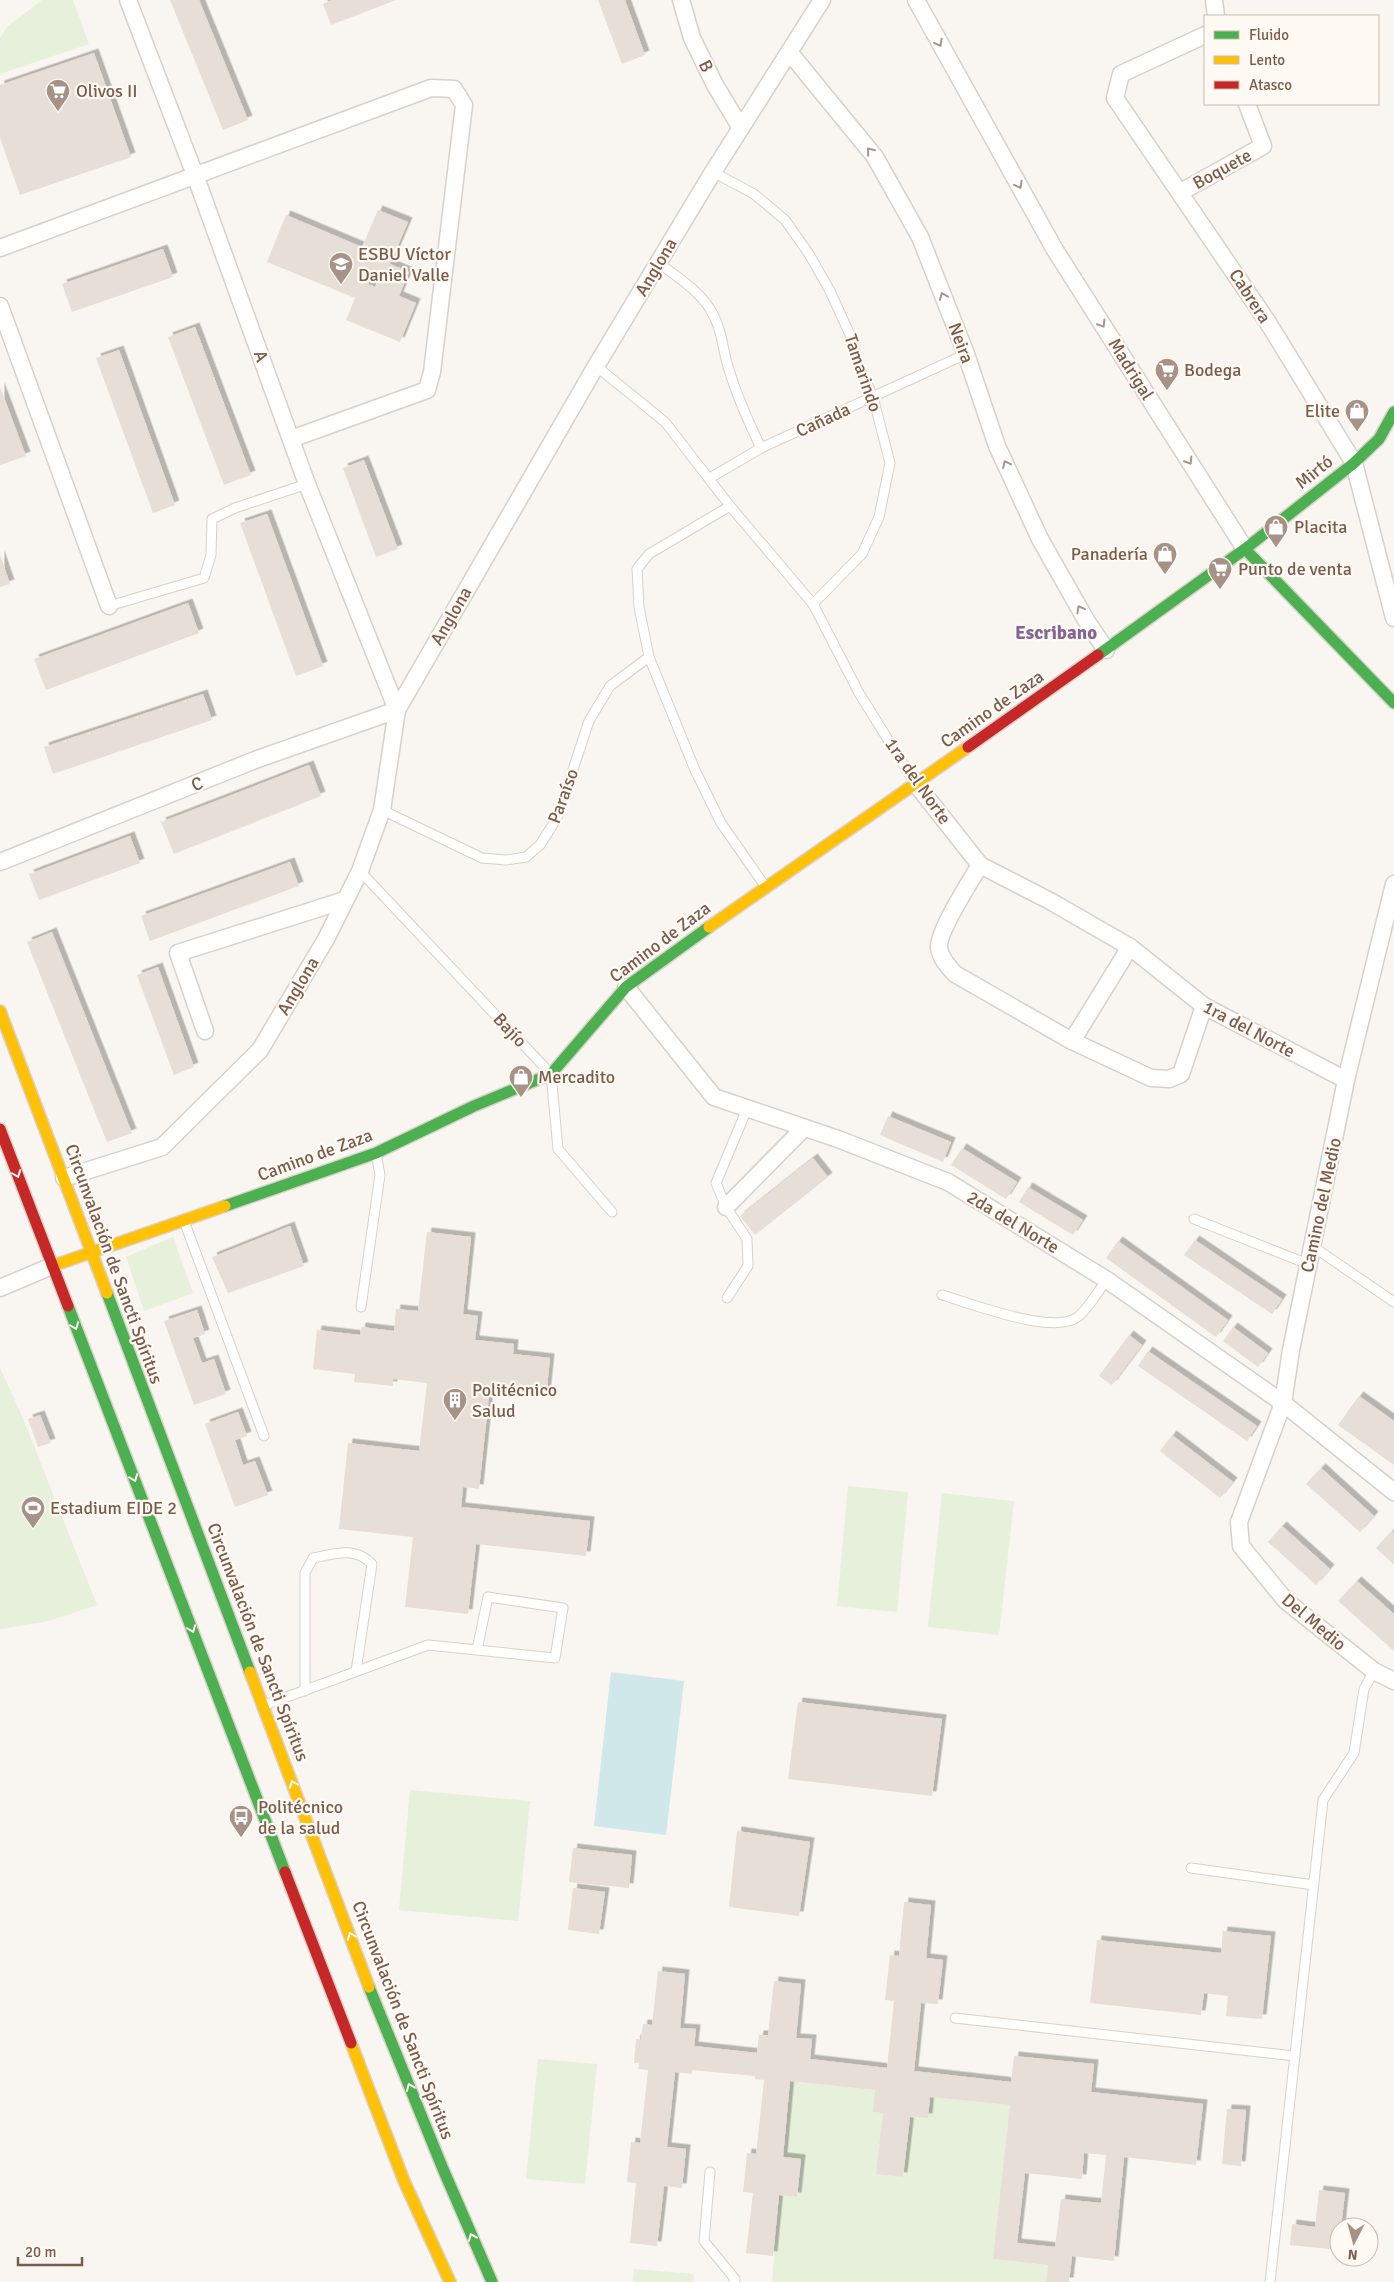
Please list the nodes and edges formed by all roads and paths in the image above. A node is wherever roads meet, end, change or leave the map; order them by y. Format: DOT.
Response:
graph roads {
  1 [pos="128,0"];
  2 [pos="681,0"];
  3 [pos="822,0"];
  4 [pos="916,0"];
  5 [pos="1214,0"];
  6 [pos="1216,15"];
  7 [pos="1204,35"];
  8 [pos="790,53"];
  9 [pos="1247,105"];
  10 [pos="742,128"];
  11 [pos="713,172"];
  12 [pos="195,176"];
  13 [pos="1180,192"];
  14 [pos="0,248"];
  15 [pos="659,263"];
  16 [pos="0,306"];
  17 [pos="966,354"];
  18 [pos="596,366"];
  19 [pos="873,397"];
  20 [pos="1394,412"];
  21 [pos="291,439"];
  22 [pos="761,448"];
  23 [pos="1354,463"];
  24 [pos="710,478"];
  25 [pos="307,484"];
  26 [pos="730,506"];
  27 [pos="1245,548"];
  28 [pos="813,604"];
  29 [pos="109,606"];
  30 [pos="1394,618"];
  31 [pos="1106,650"];
  32 [pos="649,657"];
  33 [pos="1394,703"];
  34 [pos="397,710"];
  35 [pos="916,784"];
  36 [pos="382,810"];
  37 [pos="0,862"];
  38 [pos="980,865"];
  39 [pos="360,871"];
  40 [pos="1394,884"];
  41 [pos="765,886"];
  42 [pos="345,900"];
  43 [pos="1130,947"];
  44 [pos="626,987"];
  45 [pos="1204,1006"];
  46 [pos="0,1011"];
  47 [pos="205,1031"];
  48 [pos="1072,1041"];
  49 [pos="551,1074"];
  50 [pos="1346,1080"];
  51 [pos="747,1109"];
  52 [pos="804,1128"];
  53 [pos="0,1129"];
  54 [pos="376,1153"];
  55 [pos="64,1178"];
  56 [pos="726,1207"];
  57 [pos="612,1212"];
  58 [pos="1194,1218"];
  59 [pos="184,1220"];
  60 [pos="1312,1246"];
  61 [pos="90,1253"];
  62 [pos="1308,1264"];
  63 [pos="52,1266"];
  64 [pos="1107,1280"];
  65 [pos="0,1288"];
  66 [pos="942,1295"];
  67 [pos="727,1298"];
  68 [pos="1394,1302"];
  69 [pos="361,1307"];
  70 [pos="1283,1403"];
  71 [pos="264,1436"];
  72 [pos="1394,1492"];
  73 [pos="1239,1522"];
  74 [pos="477,1650"];
  75 [pos="356,1671"];
  76 [pos="1374,1671"];
  77 [pos="1394,1681"];
  78 [pos="305,1691"];
  79 [pos="259,1707"];
  80 [pos="1191,1868"];
  81 [pos="1314,1885"];
  82 [pos="955,2018"];
  83 [pos="1295,2056"];
  84 [pos="710,2172"];
  85 [pos="450,2282"];
  86 [pos="492,2282"];
  87 [pos="734,2282"];
  88 [pos="1270,2282"];
  1 -- 12 [label="street, A"];
  2 -- 10 [label="street, B"];
  3 -- 8 [label="street, Anglona"];
  4 -- 27 [label="street, Madrigal, one-way"];
  5 -- 6 [label="street"];
  7 -- 13 [label="street, Cabrera"];
  8 -- 10 [label="street, Anglona"];
  17 -- 8 [label="street, Neira, one-way"];
  9 -- 13 [label="street, Boquete"];
  10 -- 11 [label="street, Anglona"];
  11 -- 15 [label="street, Anglona"];
  11 -- 19 [label="lane, Tamarindo"];
  12 -- 14 [label="street"];
  12 -- 21 [label="street, A"];
  12 -- 21 [label="street"];
  13 -- 23 [label="street, Cabrera"];
  15 -- 18 [label="street, Anglona"];
  15 -- 22 [label="lane"];
  16 -- 29 [label="street"];
  17 -- 19 [label="lane, Cañada"];
  31 -- 17 [label="street, Neira, one-way"];
  18 -- 24 [label="lane, 1ra del Norte"];
  18 -- 34 [label="street, Anglona"];
  19 -- 22 [label="lane, Cañada"];
  19 -- 28 [label="lane, Tamarindo"];
  20 -- 23 [label="main road, Mirtó"];
  21 -- 25 [label="street, A"];
  22 -- 24 [label="lane, Cañada"];
  23 -- 27 [label="main road, Mirtó"];
  23 -- 30 [label="street, Cabrera"];
  24 -- 26 [label="lane, 1ra del Norte"];
  25 -- 29 [label="lane"];
  25 -- 34 [label="street, A"];
  26 -- 28 [label="lane, 1ra del Norte"];
  26 -- 32 [label="lane"];
  27 -- 31 [label="main road, Camino de Zaza"];
  27 -- 33 [label="main road, Madrigal"];
  28 -- 35 [label="lane, 1ra del Norte"];
  31 -- 35 [label="main road, Camino de Zaza"];
  32 -- 36 [label="lane, Paraíso"];
  32 -- 41 [label="lane"];
  34 -- 36 [label="street, Anglona"];
  34 -- 37 [label="street, C"];
  35 -- 38 [label="street, 1ra del Norte"];
  35 -- 41 [label="main road, Camino de Zaza"];
  36 -- 39 [label="street, Anglona"];
  38 -- 43 [label="street, 1ra del Norte"];
  38 -- 48 [label="street"];
  39 -- 42 [label="street, Anglona"];
  39 -- 49 [label="lane, Bajío"];
  40 -- 50 [label="street, Camino del Medio"];
  41 -- 44 [label="main road, Camino de Zaza"];
  42 -- 47 [label="street"];
  42 -- 55 [label="street, Anglona"];
  43 -- 45 [label="street, 1ra del Norte"];
  43 -- 48 [label="street"];
  44 -- 49 [label="main road, Camino de Zaza"];
  44 -- 51 [label="street, 2da del Norte"];
  45 -- 48 [label="street"];
  45 -- 50 [label="street, 1ra del Norte"];
  46 -- 55 [label="main road, Circunvalación de Sancti Spíritus"];
  49 -- 54 [label="main road, Camino de Zaza"];
  49 -- 57 [label="lane"];
  50 -- 60 [label="street, Camino del Medio"];
  51 -- 52 [label="street, 2da del Norte"];
  51 -- 56 [label="lane"];
  52 -- 56 [label="street"];
  52 -- 64 [label="street, 2da del Norte"];
  53 -- 63 [label="main road, one-way"];
  54 -- 59 [label="main road, Camino de Zaza"];
  54 -- 69 [label="lane"];
  55 -- 61 [label="main road, Circunvalación de Sancti Spíritus"];
  56 -- 67 [label="lane"];
  58 -- 62 [label="lane"];
  59 -- 61 [label="main road, Camino de Zaza"];
  59 -- 71 [label="lane"];
  60 -- 62 [label="street, Camino del Medio"];
  60 -- 68 [label="lane"];
  61 -- 63 [label="main road, Camino de Zaza"];
  61 -- 79 [label="main road, Circunvalación de Sancti Spíritus"];
  62 -- 70 [label="street, Camino del Medio"];
  63 -- 65 [label="street"];
  63 -- 85 [label="main road, one-way"];
  64 -- 66 [label="lane"];
  64 -- 70 [label="street, 2da del Norte"];
  70 -- 72 [label="street, 2da del Norte"];
  70 -- 73 [label="street, Camino del Medio"];
  73 -- 76 [label="street, Del Medio"];
  74 -- 74 [label="lane"];
  74 -- 75 [label="lane"];
  75 -- 78 [label="lane"];
  75 -- 78 [label="lane"];
  76 -- 77 [label="street, Del Medio"];
  76 -- 81 [label="lane"];
  78 -- 79 [label="lane"];
  86 -- 79 [label="main road, Circunvalación de Sancti Spíritus, one-way"];
  80 -- 81 [label="lane"];
  81 -- 83 [label="lane"];
  82 -- 83 [label="lane"];
  83 -- 88 [label="lane"];
  84 -- 87 [label="lane"];
}
